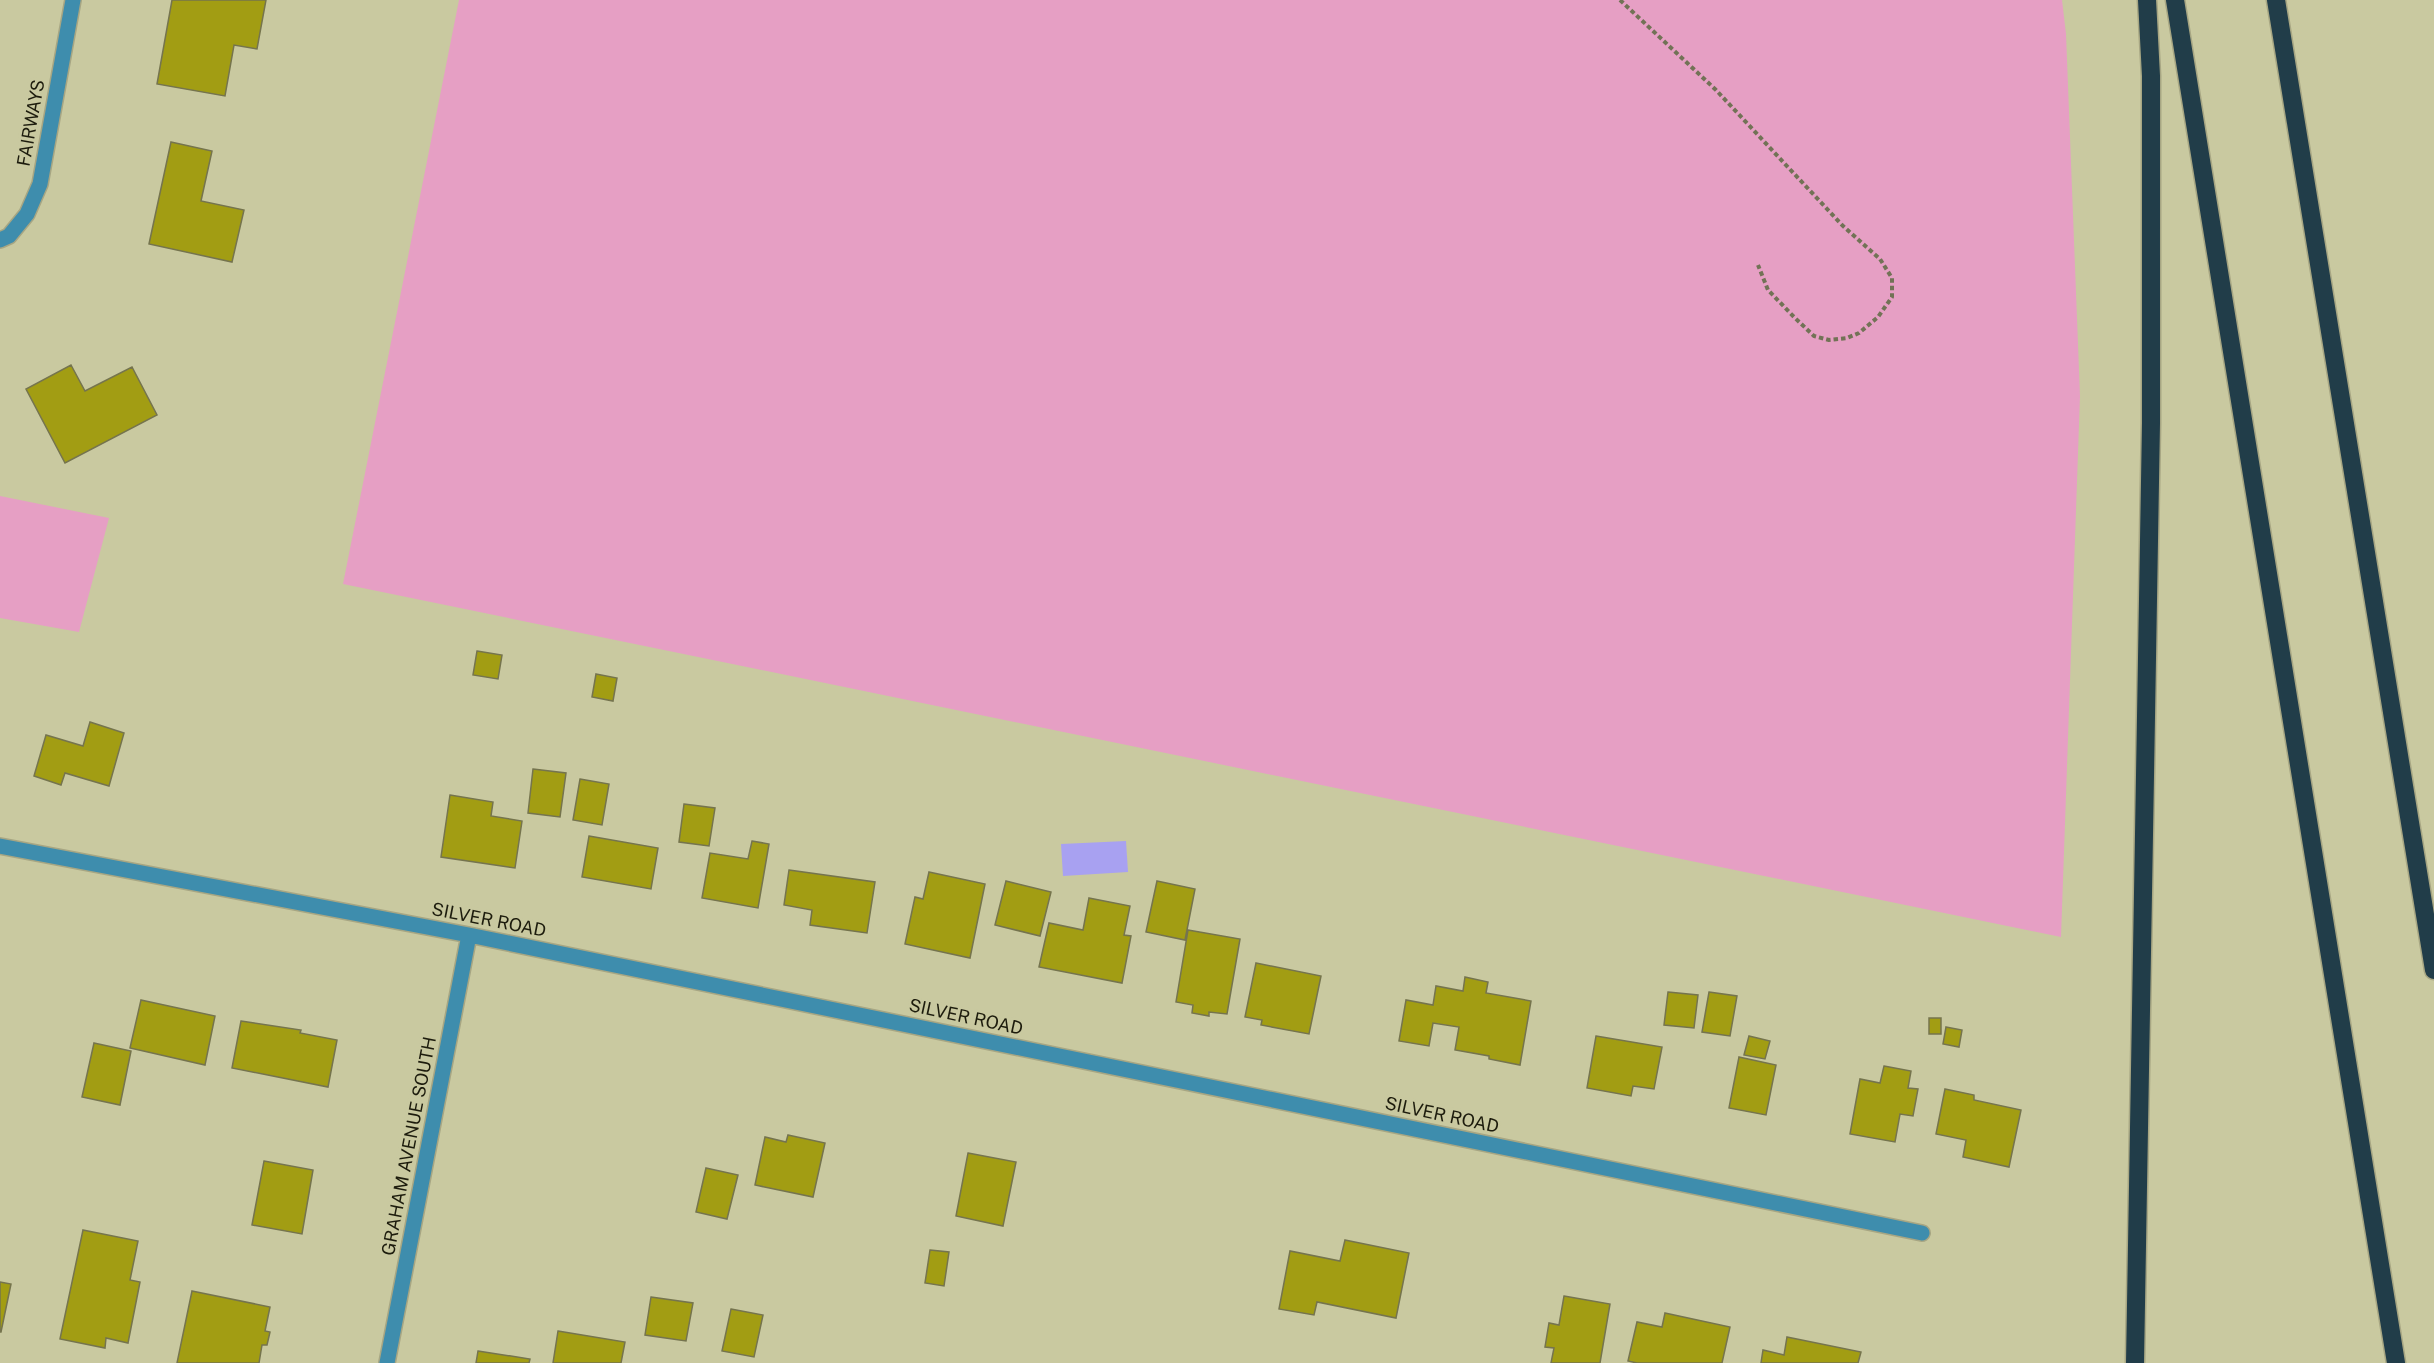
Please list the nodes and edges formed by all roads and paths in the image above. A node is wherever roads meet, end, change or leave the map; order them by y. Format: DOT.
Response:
graph roads {
  1 [pos="73,0"];
  2 [pos="1620,0"];
  3 [pos="2147,0"];
  4 [pos="2175,0"];
  5 [pos="2276,0"];
  6 [pos="0,240"];
  7 [pos="1758,265"];
  8 [pos="0,846"];
  9 [pos="469,935"];
  10 [pos="2434,970"];
  11 [pos="1922,1233"];
  12 [pos="387,1363"];
  13 [pos="2135,1363"];
  14 [pos="2396,1363"];
  1 -- 6 [label="street, FAIRWAYS"];
  2 -- 7 [label="path"];
  3 -- 13 [label="highway"];
  4 -- 14 [label="highway"];
  5 -- 10 [label="highway"];
  8 -- 9 [label="street, SILVER ROAD"];
  9 -- 11 [label="street, SILVER ROAD"];
  9 -- 12 [label="street, GRAHAM AVENUE SOUTH"];
}
